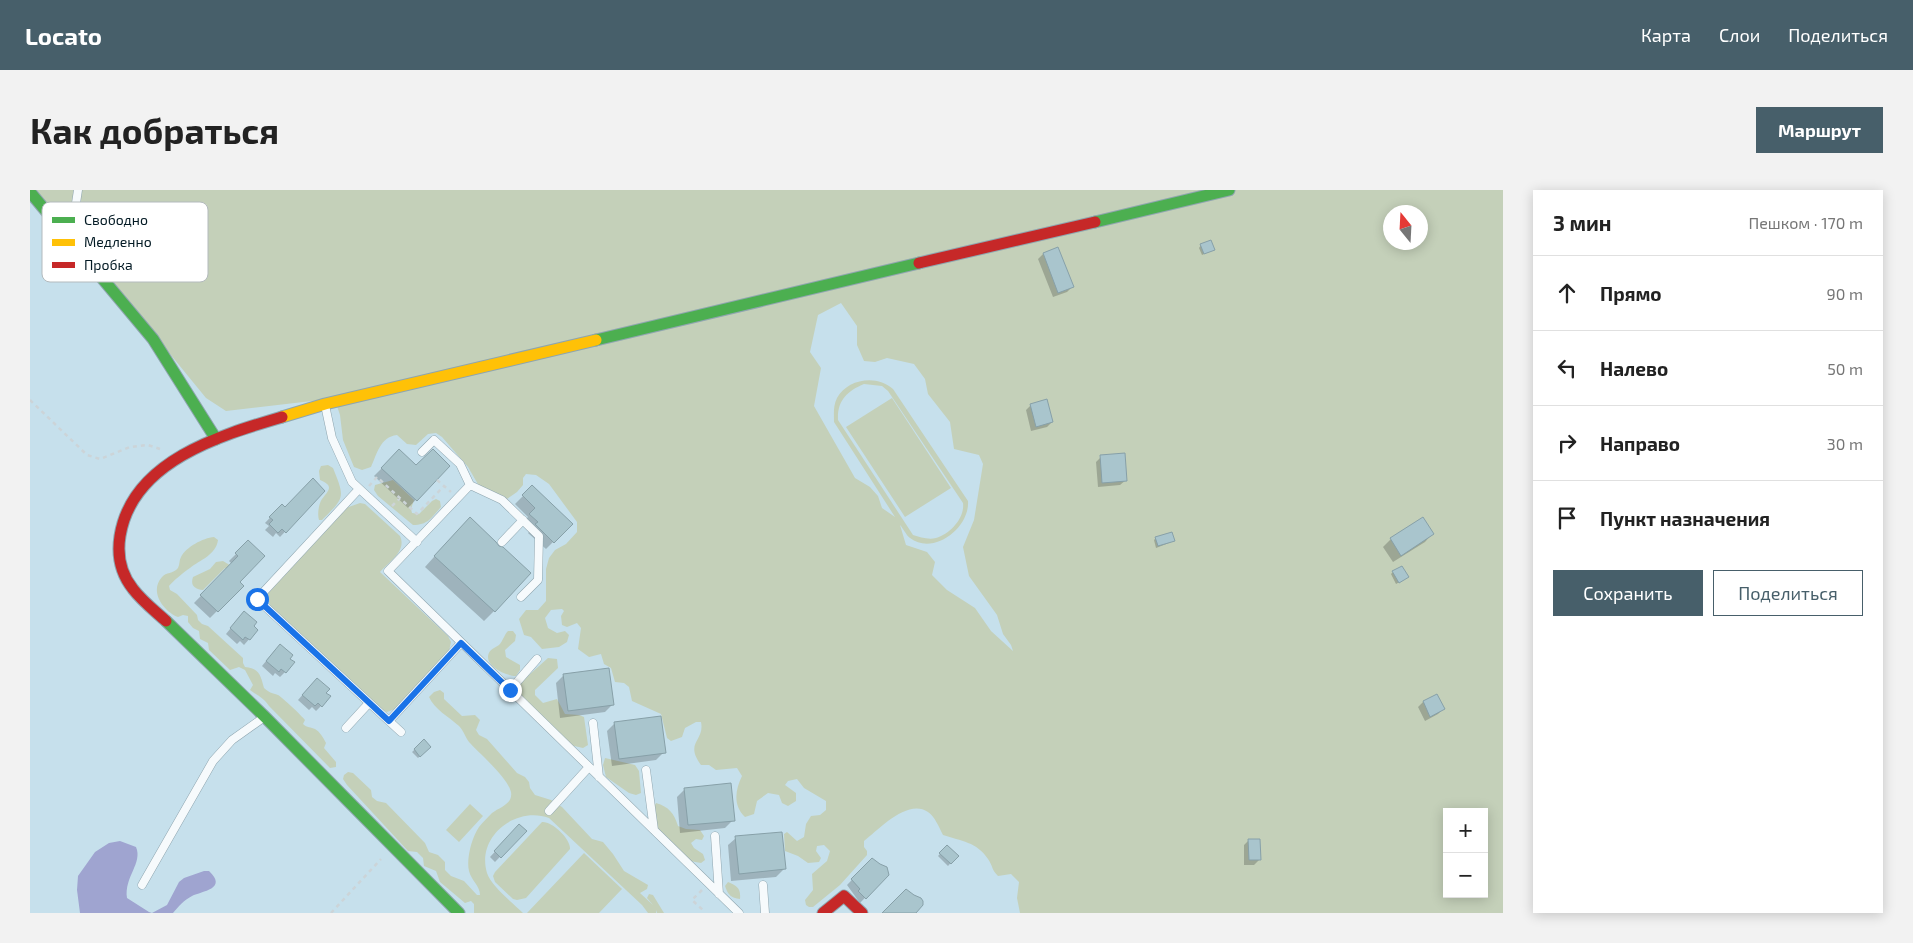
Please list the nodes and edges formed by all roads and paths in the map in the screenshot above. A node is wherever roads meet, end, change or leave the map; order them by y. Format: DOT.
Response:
graph roads {
  1 [pos="1229,190"];
  2 [pos="30,192"];
  3 [pos="42,206"];
  4 [pos="106,282"];
  5 [pos="30,400"];
  6 [pos="325,404"];
  7 [pos="216,439"];
  8 [pos="422,452"];
  9 [pos="175,458"];
  10 [pos="437,480"];
  11 [pos="470,485"];
  12 [pos="444,486"];
  13 [pos="360,490"];
  14 [pos="457,498"];
  15 [pos="523,520"];
  16 [pos="417,542"];
  17 [pos="502,542"];
  18 [pos="522,597"];
  19 [pos="461,643"];
  20 [pos="537,659"];
  21 [pos="510,690"];
  22 [pos="369,702"];
  23 [pos="265,717"];
  24 [pos="389,721"];
  25 [pos="593,723"];
  26 [pos="346,728"];
  27 [pos="401,732"];
  28 [pos="589,767"];
  29 [pos="646,770"];
  30 [pos="599,777"];
  31 [pos="549,811"];
  32 [pos="654,830"];
  33 [pos="715,836"];
  34 [pos="393,846"];
  35 [pos="708,883"];
  36 [pos="142,885"];
  37 [pos="763,885"];
  38 [pos="719,894"];
  39 [pos="704,912"];
  40 [pos="331,913"];
  41 [pos="459,913"];
  42 [pos="739,913"];
  43 [pos="765,913"];
  44 [pos="823,913"];
  45 [pos="862,913"];
  1 -- 6 [label="street"];
  2 -- 3 [label="street"];
  4 -- 7 [label="street"];
  5 -- 9 [label="path"];
  6 -- 7 [label="street"];
  6 -- 13 [label="lane"];
  7 -- 9 [label="street"];
  8 -- 11 [label="lane"];
  9 -- 23 [label="street"];
  10 -- 12 [label="path"];
  11 -- 14 [label="lane"];
  11 -- 15 [label="lane"];
  12 -- 13 [label="path"];
  12 -- 14 [label="path"];
  13 -- 16 [label="lane"];
  13 -- 22 [label="lane"];
  14 -- 16 [label="lane"];
  15 -- 17 [label="lane"];
  15 -- 18 [label="lane"];
  16 -- 19 [label="lane"];
  19 -- 21 [label="lane"];
  19 -- 24 [label="lane"];
  20 -- 21 [label="lane"];
  21 -- 28 [label="lane"];
  22 -- 24 [label="lane"];
  22 -- 26 [label="lane"];
  23 -- 34 [label="street"];
  23 -- 36 [label="lane"];
  24 -- 27 [label="lane"];
  25 -- 30 [label="lane"];
  28 -- 30 [label="lane"];
  28 -- 31 [label="lane"];
  29 -- 32 [label="lane"];
  30 -- 32 [label="lane"];
  32 -- 35 [label="lane"];
  33 -- 38 [label="lane"];
  34 -- 40 [label="path"];
  34 -- 41 [label="street"];
  35 -- 38 [label="lane"];
  35 -- 39 [label="path"];
  37 -- 43 [label="lane"];
  38 -- 42 [label="lane"];
  44 -- 45 [label="street"];
}
